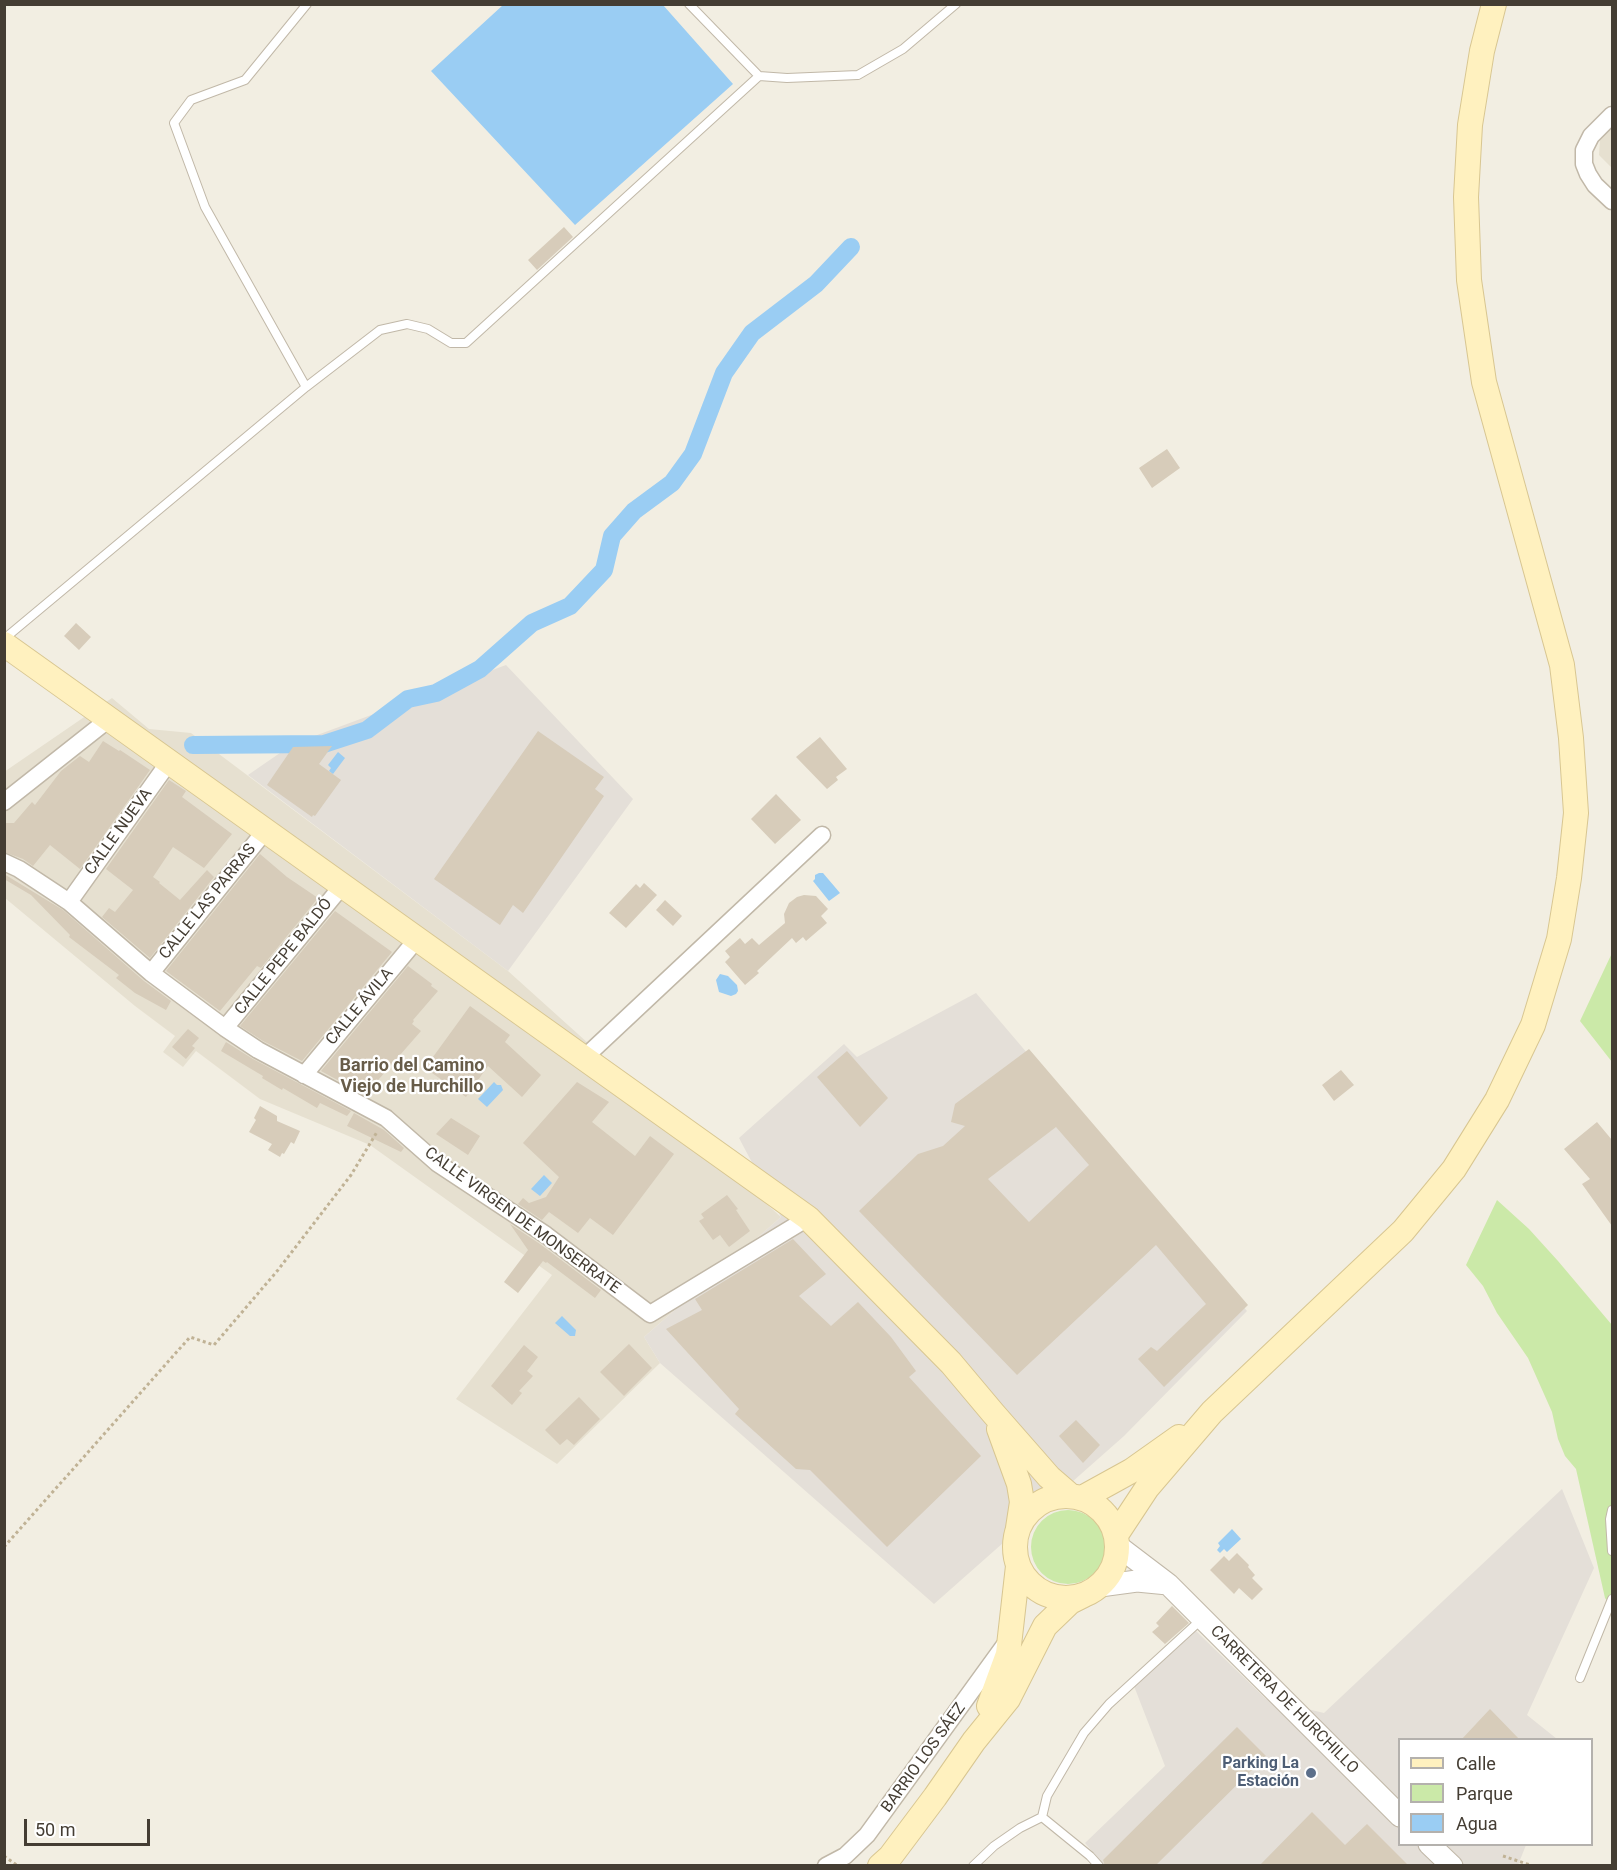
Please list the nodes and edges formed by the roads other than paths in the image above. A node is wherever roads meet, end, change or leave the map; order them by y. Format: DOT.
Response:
graph roads {
  1 [pos="307,4"];
  2 [pos="689,4"];
  3 [pos="956,4"];
  4 [pos="1494,4"];
  5 [pos="759,76"];
  6 [pos="1612,115"];
  7 [pos="1612,201"];
  8 [pos="306,387"];
  9 [pos="4,639"];
  10 [pos="4,644"];
  11 [pos="109,719"];
  12 [pos="169,762"];
  13 [pos="4,802"];
  14 [pos="266,831"];
  15 [pos="822,835"];
  16 [pos="4,862"];
  17 [pos="342,886"];
  18 [pos="69,902"];
  19 [pos="417,939"];
  20 [pos="151,974"];
  21 [pos="225,1028"];
  22 [pos="584,1058"];
  23 [pos="304,1075"];
  24 [pos="808,1218"];
  25 [pos="1212,1412"];
  26 [pos="993,1413"];
  27 [pos="1076,1497"];
  28 [pos="1612,1510"];
  29 [pos="1016,1537"];
  30 [pos="1117,1540"];
  31 [pos="1612,1551"];
  32 [pos="1018,1566"];
  33 [pos="1168,1584"];
  34 [pos="1092,1591"];
  35 [pos="1612,1599"];
  36 [pos="1203,1618"];
  37 [pos="1010,1638"];
  38 [pos="1580,1678"];
  39 [pos="974,1741"];
  40 [pos="1398,1814"];
  41 [pos="1042,1817"];
  42 [pos="1430,1846"];
  43 [pos="885,1863"];
  44 [pos="826,1866"];
  45 [pos="973,1866"];
  46 [pos="1099,1866"];
  47 [pos="1452,1866"];
  1 -- 8 [label="lane"];
  2 -- 5 [label="lane"];
  3 -- 5 [label="lane"];
  4 -- 25 [label="main road"];
  5 -- 8 [label="lane"];
  6 -- 7 [label="street"];
  8 -- 9 [label="lane"];
  10 -- 11 [label="main road"];
  11 -- 12 [label="main road"];
  11 -- 13 [label="street"];
  12 -- 14 [label="main road"];
  12 -- 18 [label="street, CALLE NUEVA"];
  14 -- 17 [label="main road"];
  14 -- 20 [label="street, CALLE LAS PARRAS"];
  15 -- 22 [label="street"];
  16 -- 18 [label="street, CALLE VIRGEN DE MONSERRATE"];
  17 -- 19 [label="main road"];
  17 -- 21 [label="street, CALLE PEPE BALDÓ"];
  18 -- 20 [label="street, CALLE VIRGEN DE MONSERRATE"];
  19 -- 22 [label="main road"];
  19 -- 23 [label="street, CALLE ÁVILA"];
  20 -- 21 [label="street, CALLE VIRGEN DE MONSERRATE"];
  21 -- 23 [label="street, CALLE VIRGEN DE MONSERRATE"];
  22 -- 24 [label="main road"];
  23 -- 24 [label="street, CALLE VIRGEN DE MONSERRATE"];
  24 -- 26 [label="main road"];
  25 -- 27 [label="main road"];
  25 -- 30 [label="main road"];
  26 -- 27 [label="main road"];
  26 -- 29 [label="main road"];
  27 -- 29 [label="main road"];
  27 -- 30 [label="main road"];
  28 -- 31 [label="lane"];
  29 -- 32 [label="main road"];
  30 -- 33 [label="street, CARRETERA DE HURCHILLO"];
  30 -- 34 [label="main road"];
  32 -- 34 [label="main road"];
  32 -- 37 [label="main road"];
  33 -- 34 [label="street"];
  33 -- 36 [label="street, CARRETERA DE HURCHILLO"];
  34 -- 39 [label="main road"];
  35 -- 38 [label="lane"];
  36 -- 40 [label="street, CARRETERA DE HURCHILLO"];
  36 -- 41 [label="lane"];
  37 -- 39 [label="main road"];
  37 -- 44 [label="street, BARRIO LOS SÁEZ"];
  39 -- 43 [label="main road"];
  41 -- 45 [label="lane"];
  41 -- 46 [label="lane"];
  42 -- 47 [label="street"];
}
